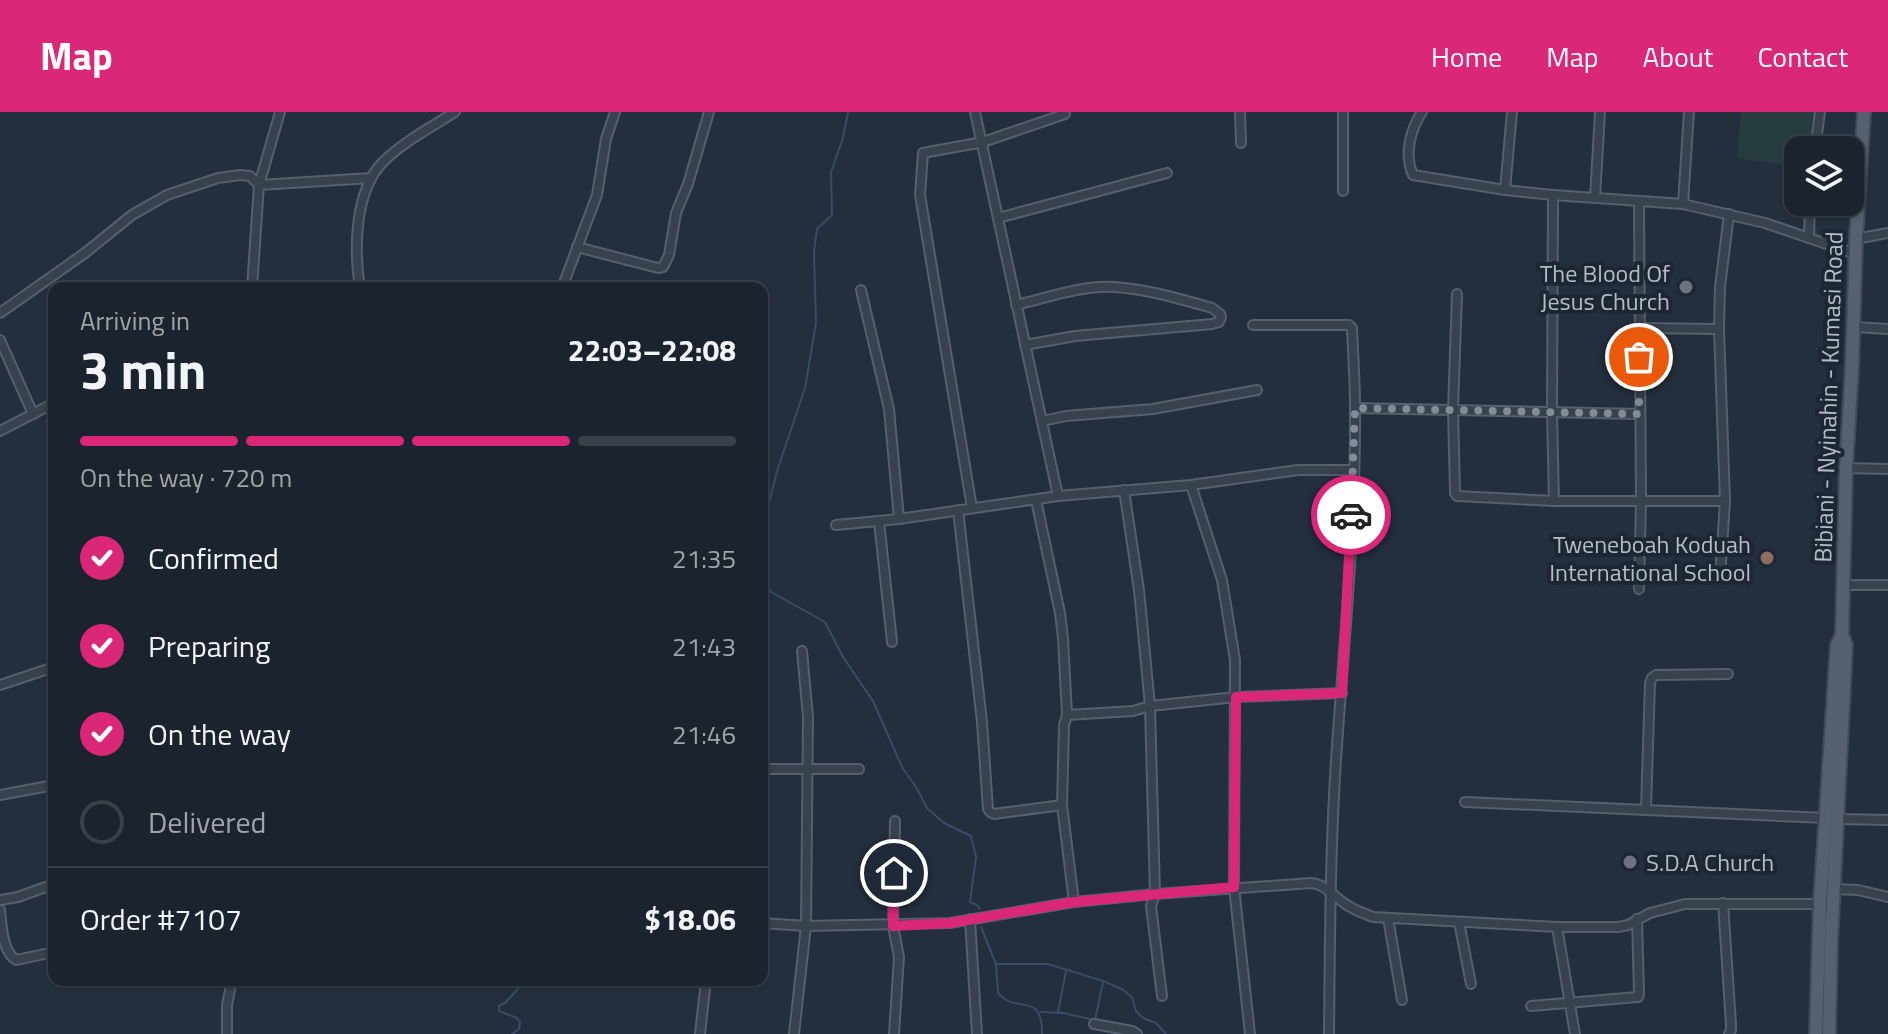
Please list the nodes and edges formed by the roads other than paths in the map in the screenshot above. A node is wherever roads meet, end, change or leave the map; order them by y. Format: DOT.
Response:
graph roads {
  1 [pos="280,112"];
  2 [pos="455,112"];
  3 [pos="615,112"];
  4 [pos="709,112"];
  5 [pos="975,112"];
  6 [pos="1240,112"];
  7 [pos="1343,112"];
  8 [pos="1422,112"];
  9 [pos="1512,112"];
  10 [pos="1600,112"];
  11 [pos="1689,112"];
  12 [pos="1820,112"];
  13 [pos="1864,112"];
  14 [pos="1065,114"];
  15 [pos="1817,136"];
  16 [pos="983,142"];
  17 [pos="1241,143"];
  18 [pos="1167,173"];
  19 [pos="371,178"];
  20 [pos="259,185"];
  21 [pos="1505,190"];
  22 [pos="1343,191"];
  23 [pos="1553,195"];
  24 [pos="1595,198"];
  25 [pos="1639,202"];
  26 [pos="1683,204"];
  27 [pos="1729,214"];
  28 [pos="1810,216"];
  29 [pos="998,218"];
  30 [pos="1888,233"];
  31 [pos="1809,238"];
  32 [pos="1856,239"];
  33 [pos="577,247"];
  34 [pos="1856,254"];
  35 [pos="252,282"];
  36 [pos="359,282"];
  37 [pos="564,282"];
  38 [pos="861,290"];
  39 [pos="1457,294"];
  40 [pos="1016,305"];
  41 [pos="0,313"];
  42 [pos="1253,325"];
  43 [pos="1854,327"];
  44 [pos="1639,328"];
  45 [pos="1719,329"];
  46 [pos="1888,329"];
  47 [pos="0,340"];
  48 [pos="1025,345"];
  49 [pos="1257,390"];
  50 [pos="48,406"];
  51 [pos="1355,408"];
  52 [pos="1453,410"];
  53 [pos="1552,412"];
  54 [pos="33,414"];
  55 [pos="1639,414"];
  56 [pos="1042,421"];
  57 [pos="0,431"];
  58 [pos="1846,468"];
  59 [pos="1888,469"];
  60 [pos="1353,470"];
  61 [pos="1191,485"];
  62 [pos="1124,490"];
  63 [pos="1058,496"];
  64 [pos="1036,500"];
  65 [pos="1641,500"];
  66 [pos="1554,501"];
  67 [pos="1725,501"];
  68 [pos="972,508"];
  69 [pos="958,510"];
  70 [pos="899,519"];
  71 [pos="879,521"];
  72 [pos="836,525"];
  73 [pos="1720,578"];
  74 [pos="1843,585"];
  75 [pos="1888,585"];
  76 [pos="1639,589"];
  77 [pos="892,642"];
  78 [pos="802,651"];
  79 [pos="48,669"];
  80 [pos="1728,674"];
  81 [pos="0,685"];
  82 [pos="1342,693"];
  83 [pos="1236,697"];
  84 [pos="1150,706"];
  85 [pos="1067,715"];
  86 [pos="768,769"];
  87 [pos="808,769"];
  88 [pos="859,769"];
  89 [pos="48,786"];
  90 [pos="0,795"];
  91 [pos="1465,802"];
  92 [pos="1062,805"];
  93 [pos="1646,809"];
  94 [pos="1832,819"];
  95 [pos="1888,820"];
  96 [pos="895,821"];
  97 [pos="48,886"];
  98 [pos="1234,887"];
  99 [pos="1834,889"];
  100 [pos="1331,893"];
  101 [pos="1155,894"];
  102 [pos="1888,897"];
  103 [pos="0,900"];
  104 [pos="1074,902"];
  105 [pos="1723,903"];
  106 [pos="1827,904"];
  107 [pos="0,910"];
  108 [pos="1388,918"];
  109 [pos="970,919"];
  110 [pos="1637,919"];
  111 [pos="1459,922"];
  112 [pos="768,923"];
  113 [pos="806,926"];
  114 [pos="893,926"];
  115 [pos="1557,927"];
  116 [pos="48,953"];
  117 [pos="1471,984"];
  118 [pos="231,986"];
  119 [pos="705,986"];
  120 [pos="1162,996"];
  121 [pos="1402,1000"];
  122 [pos="1569,1002"];
  123 [pos="1531,1006"];
  124 [pos="1094,1024"];
  125 [pos="227,1034"];
  126 [pos="700,1034"];
  127 [pos="794,1034"];
  128 [pos="894,1034"];
  129 [pos="977,1034"];
  130 [pos="1137,1034"];
  131 [pos="1250,1034"];
  132 [pos="1329,1034"];
  133 [pos="1575,1034"];
  134 [pos="1729,1034"];
  135 [pos="1816,1034"];
  136 [pos="1829,1034"];
  1 -- 20 [label="street"];
  2 -- 19 [label="street"];
  3 -- 33 [label="street"];
  4 -- 33 [label="street"];
  5 -- 16 [label="street"];
  6 -- 17 [label="street"];
  7 -- 22 [label="street"];
  8 -- 21 [label="street"];
  9 -- 21 [label="street"];
  10 -- 24 [label="street"];
  11 -- 26 [label="street"];
  12 -- 15 [label="street"];
  13 -- 32 [label="main road, Bibiani - Nyinahin - Kumasi Road"];
  14 -- 16 [label="street"];
  16 -- 29 [label="street"];
  16 -- 68 [label="street"];
  18 -- 29 [label="street"];
  19 -- 20 [label="street"];
  19 -- 36 [label="street"];
  20 -- 35 [label="street"];
  20 -- 41 [label="street"];
  21 -- 23 [label="street"];
  23 -- 24 [label="street"];
  23 -- 53 [label="street"];
  24 -- 25 [label="street"];
  25 -- 26 [label="street"];
  25 -- 44 [label="street"];
  26 -- 27 [label="street"];
  27 -- 31 [label="street"];
  27 -- 45 [label="street"];
  28 -- 31 [label="street"];
  29 -- 40 [label="street"];
  30 -- 32 [label="street"];
  31 -- 34 [label="street"];
  32 -- 34 [label="main road, Bibiani - Nyinahin - Kumasi Road"];
  33 -- 37 [label="street"];
  34 -- 43 [label="main road, Bibiani - Nyinahin - Kumasi Road"];
  38 -- 70 [label="street"];
  39 -- 52 [label="street"];
  40 -- 48 [label="street"];
  40 -- 48 [label="street"];
  42 -- 51 [label="street"];
  43 -- 46 [label="street"];
  43 -- 58 [label="main road, Bibiani - Nyinahin - Kumasi Road"];
  44 -- 45 [label="street"];
  44 -- 55 [label="street"];
  45 -- 67 [label="street"];
  47 -- 54 [label="street"];
  48 -- 56 [label="street"];
  49 -- 56 [label="street"];
  50 -- 54 [label="street"];
  51 -- 52 [label="street"];
  51 -- 60 [label="street"];
  52 -- 53 [label="street"];
  52 -- 66 [label="street"];
  53 -- 55 [label="street"];
  53 -- 66 [label="street"];
  54 -- 57 [label="street"];
  55 -- 65 [label="street"];
  56 -- 63 [label="street"];
  58 -- 59 [label="street"];
  58 -- 74 [label="main road, Bibiani - Nyinahin - Kumasi Road"];
  60 -- 61 [label="street"];
  60 -- 82 [label="street"];
  61 -- 62 [label="street"];
  61 -- 83 [label="street"];
  62 -- 63 [label="street"];
  62 -- 84 [label="street"];
  63 -- 64 [label="street"];
  64 -- 68 [label="street"];
  64 -- 85 [label="street"];
  65 -- 66 [label="street"];
  65 -- 67 [label="street"];
  65 -- 76 [label="street"];
  67 -- 73 [label="street"];
  68 -- 69 [label="street"];
  69 -- 70 [label="street"];
  69 -- 92 [label="street"];
  70 -- 71 [label="street"];
  71 -- 72 [label="street"];
  71 -- 77 [label="street"];
  74 -- 75 [label="street"];
  74 -- 94 [label="main road, Bibiani - Nyinahin - Kumasi Road"];
  78 -- 87 [label="street"];
  79 -- 81 [label="street"];
  80 -- 93 [label="street"];
  82 -- 83 [label="street"];
  82 -- 100 [label="street"];
  83 -- 84 [label="street"];
  83 -- 98 [label="street"];
  84 -- 85 [label="street"];
  84 -- 101 [label="street"];
  85 -- 92 [label="street"];
  86 -- 87 [label="street"];
  87 -- 88 [label="street"];
  87 -- 113 [label="street"];
  89 -- 90 [label="street"];
  91 -- 93 [label="street"];
  92 -- 104 [label="street"];
  93 -- 94 [label="street"];
  94 -- 95 [label="street"];
  94 -- 99 [label="main road, Bibiani - Nyinahin - Kumasi Road"];
  94 -- 106 [label="main road, Bibiani - Nyinahin - Kumasi Road"];
  96 -- 114 [label="street"];
  97 -- 103 [label="street"];
  98 -- 100 [label="street"];
  98 -- 101 [label="street"];
  98 -- 131 [label="street"];
  99 -- 102 [label="street"];
  99 -- 106 [label="main road, Bibiani - Nyinahin - Kumasi Road"];
  100 -- 108 [label="street"];
  100 -- 132 [label="street"];
  101 -- 104 [label="street"];
  101 -- 120 [label="street"];
  104 -- 109 [label="street"];
  105 -- 106 [label="street"];
  105 -- 110 [label="street"];
  105 -- 134 [label="street"];
  106 -- 135 [label="main road, Bibiani - Nyinahin - Kumasi Road"];
  106 -- 136 [label="main road, Bibiani - Nyinahin - Kumasi Road"];
  107 -- 116 [label="street"];
  108 -- 111 [label="street"];
  108 -- 121 [label="street"];
  109 -- 114 [label="street"];
  109 -- 129 [label="street"];
  110 -- 115 [label="street"];
  110 -- 122 [label="street"];
  111 -- 115 [label="street"];
  111 -- 117 [label="street"];
  112 -- 113 [label="street"];
  113 -- 114 [label="street"];
  113 -- 127 [label="street"];
  114 -- 128 [label="street"];
  115 -- 122 [label="street"];
  118 -- 125 [label="street"];
  119 -- 126 [label="street"];
  122 -- 123 [label="street"];
  122 -- 133 [label="street"];
  124 -- 130 [label="street"];
}
